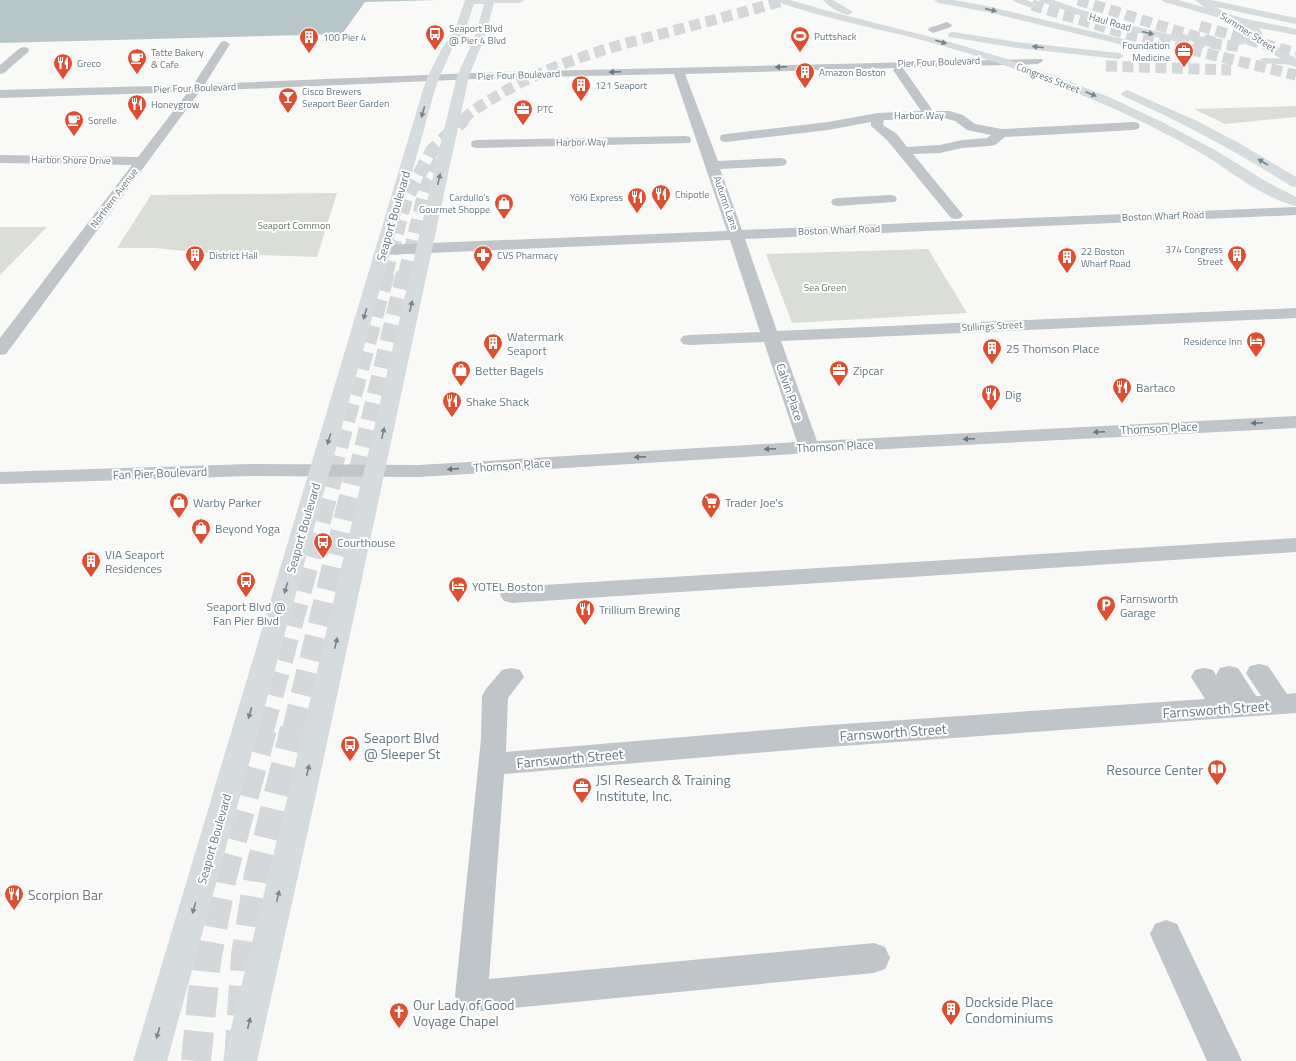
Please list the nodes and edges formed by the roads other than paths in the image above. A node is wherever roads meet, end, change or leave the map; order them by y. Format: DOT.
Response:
graph roads {
  1 [pos="490,0"];
  2 [pos="520,0"];
  3 [pos="781,0"];
  4 [pos="809,0"];
  5 [pos="828,0"];
  6 [pos="939,0"];
  7 [pos="991,0"];
  8 [pos="1018,0"];
  9 [pos="1044,0"];
  10 [pos="1167,0"];
  11 [pos="1200,0"];
  12 [pos="470,1"];
  13 [pos="1226,3"];
  14 [pos="1032,5"];
  15 [pos="848,12"];
  16 [pos="1229,18"];
  17 [pos="1296,22"];
  18 [pos="947,25"];
  19 [pos="881,26"];
  20 [pos="933,30"];
  21 [pos="1296,32"];
  22 [pos="952,35"];
  23 [pos="1178,39"];
  24 [pos="1283,40"];
  25 [pos="225,44"];
  26 [pos="24,50"];
  27 [pos="1296,50"];
  28 [pos="1002,61"];
  29 [pos="1263,61"];
  30 [pos="1044,62"];
  31 [pos="1296,63"];
  32 [pos="678,70"];
  33 [pos="899,70"];
  34 [pos="0,71"];
  35 [pos="1278,72"];
  36 [pos="1296,72"];
  37 [pos="464,76"];
  38 [pos="433,78"];
  39 [pos="197,88"];
  40 [pos="1116,90"];
  41 [pos="0,94"];
  42 [pos="929,114"];
  43 [pos="878,117"];
  44 [pos="1134,126"];
  45 [pos="1002,133"];
  46 [pos="726,138"];
  47 [pos="685,140"];
  48 [pos="477,144"];
  49 [pos="903,151"];
  50 [pos="0,159"];
  51 [pos="142,161"];
  52 [pos="780,162"];
  53 [pos="714,165"];
  54 [pos="1296,183"];
  55 [pos="890,199"];
  56 [pos="1296,202"];
  57 [pos="1296,210"];
  58 [pos="956,215"];
  59 [pos="857,229"];
  60 [pos="737,234"];
  61 [pos="424,248"];
  62 [pos="383,250"];
  63 [pos="1296,313"];
  64 [pos="20,322"];
  65 [pos="0,323"];
  66 [pos="770,337"];
  67 [pos="689,340"];
  68 [pos="0,350"];
  69 [pos="1296,422"];
  70 [pos="809,447"];
  71 [pos="320,470"];
  72 [pos="374,471"];
  73 [pos="0,478"];
  74 [pos="1296,545"];
  75 [pos="512,595"];
  76 [pos="1259,673"];
  77 [pos="1229,675"];
  78 [pos="511,677"];
  79 [pos="1204,677"];
  80 [pos="1288,704"];
  81 [pos="1250,707"];
  82 [pos="1224,708"];
  83 [pos="490,764"];
  84 [pos="1166,934"];
  85 [pos="874,958"];
  86 [pos="150,1061"];
  87 [pos="240,1061"];
  88 [pos="1225,1061"];
  1 -- 2 [label="main road"];
  1 -- 12 [label="main road"];
  1 -- 37 [label="main road"];
  3 -- 19 [label="main road, Congress Street"];
  4 -- 15 [label="main road, Congress Street"];
  5 -- 15 [label="main road"];
  6 -- 7 [label="main road, one-way"];
  8 -- 14 [label="main road"];
  9 -- 23 [label="main road, Haul Road, one-way"];
  10 -- 16 [label="main road"];
  11 -- 13 [label="main road"];
  11 -- 31 [label="main road, Summer Street"];
  12 -- 38 [label="main road, Seaport Boulevard"];
  13 -- 17 [label="main road"];
  13 -- 24 [label="main road, Summer Street"];
  15 -- 20 [label="main road, Congress Street"];
  16 -- 21 [label="main road"];
  16 -- 27 [label="main road"];
  18 -- 20 [label="street"];
  19 -- 20 [label="main road"];
  19 -- 28 [label="main road, Congress Street, one-way"];
  20 -- 22 [label="main road, Congress Street"];
  22 -- 30 [label="main road, Congress Street"];
  30 -- 22 [label="main road, one-way"];
  25 -- 39 [label="street, Northern Avenue"];
  26 -- 34 [label="street"];
  28 -- 30 [label="street, Pier Four Boulevard"];
  28 -- 32 [label="street, Pier Four Boulevard, one-way"];
  28 -- 56 [label="main road, Congress Street, one-way"];
  29 -- 31 [label="main road"];
  32 -- 37 [label="street, Pier Four Boulevard, one-way"];
  32 -- 53 [label="street, Autumn Lane"];
  33 -- 42 [label="street"];
  35 -- 36 [label="main road"];
  37 -- 38 [label="street, Pier Four Boulevard"];
  61 -- 37 [label="main road, one-way"];
  38 -- 39 [label="street, Pier Four Boulevard"];
  38 -- 62 [label="main road, Seaport Boulevard, one-way"];
  39 -- 41 [label="street, Pier Four Boulevard"];
  39 -- 51 [label="street, Northern Avenue"];
  54 -- 40 [label="main road, one-way"];
  42 -- 43 [label="street, Harbor Way"];
  42 -- 45 [label="street, Harbor Way"];
  43 -- 46 [label="street, Harbor Way"];
  43 -- 49 [label="street"];
  44 -- 45 [label="street, Harbor Way"];
  45 -- 49 [label="street"];
  47 -- 48 [label="street, Harbor Way"];
  49 -- 58 [label="street"];
  50 -- 51 [label="street, Harbor Shore Drive"];
  51 -- 64 [label="street, Northern Avenue"];
  52 -- 53 [label="street"];
  53 -- 60 [label="street, Autumn Lane"];
  55 -- 59 [label="street"];
  57 -- 59 [label="street, Boston Wharf Road"];
  59 -- 60 [label="street, Boston Wharf Road"];
  60 -- 61 [label="street, Boston Wharf Road"];
  60 -- 66 [label="street, Autumn Lane"];
  61 -- 62 [label="street, Boston Wharf Road"];
  72 -- 61 [label="main road, one-way"];
  62 -- 71 [label="main road, Seaport Boulevard, one-way"];
  63 -- 66 [label="street, Stillings Street"];
  64 -- 65 [label="street"];
  64 -- 68 [label="street, Northern Avenue"];
  66 -- 67 [label="street, Stillings Street"];
  66 -- 70 [label="street, Calvin Place"];
  69 -- 70 [label="street, Thomson Place, one-way"];
  70 -- 72 [label="street, Thomson Place, one-way"];
  71 -- 72 [label="street, Thomson Place"];
  71 -- 73 [label="street, Fan Pier Boulevard"];
  71 -- 86 [label="main road, Seaport Boulevard, one-way"];
  87 -- 72 [label="main road, one-way"];
  74 -- 75 [label="street"];
  76 -- 80 [label="street"];
  77 -- 81 [label="street"];
  78 -- 83 [label="street"];
  79 -- 82 [label="street"];
  80 -- 81 [label="street, Farnsworth Street"];
  81 -- 82 [label="street, Farnsworth Street"];
  82 -- 83 [label="street, Farnsworth Street"];
  83 -- 85 [label="street"];
  84 -- 88 [label="street"];
}
